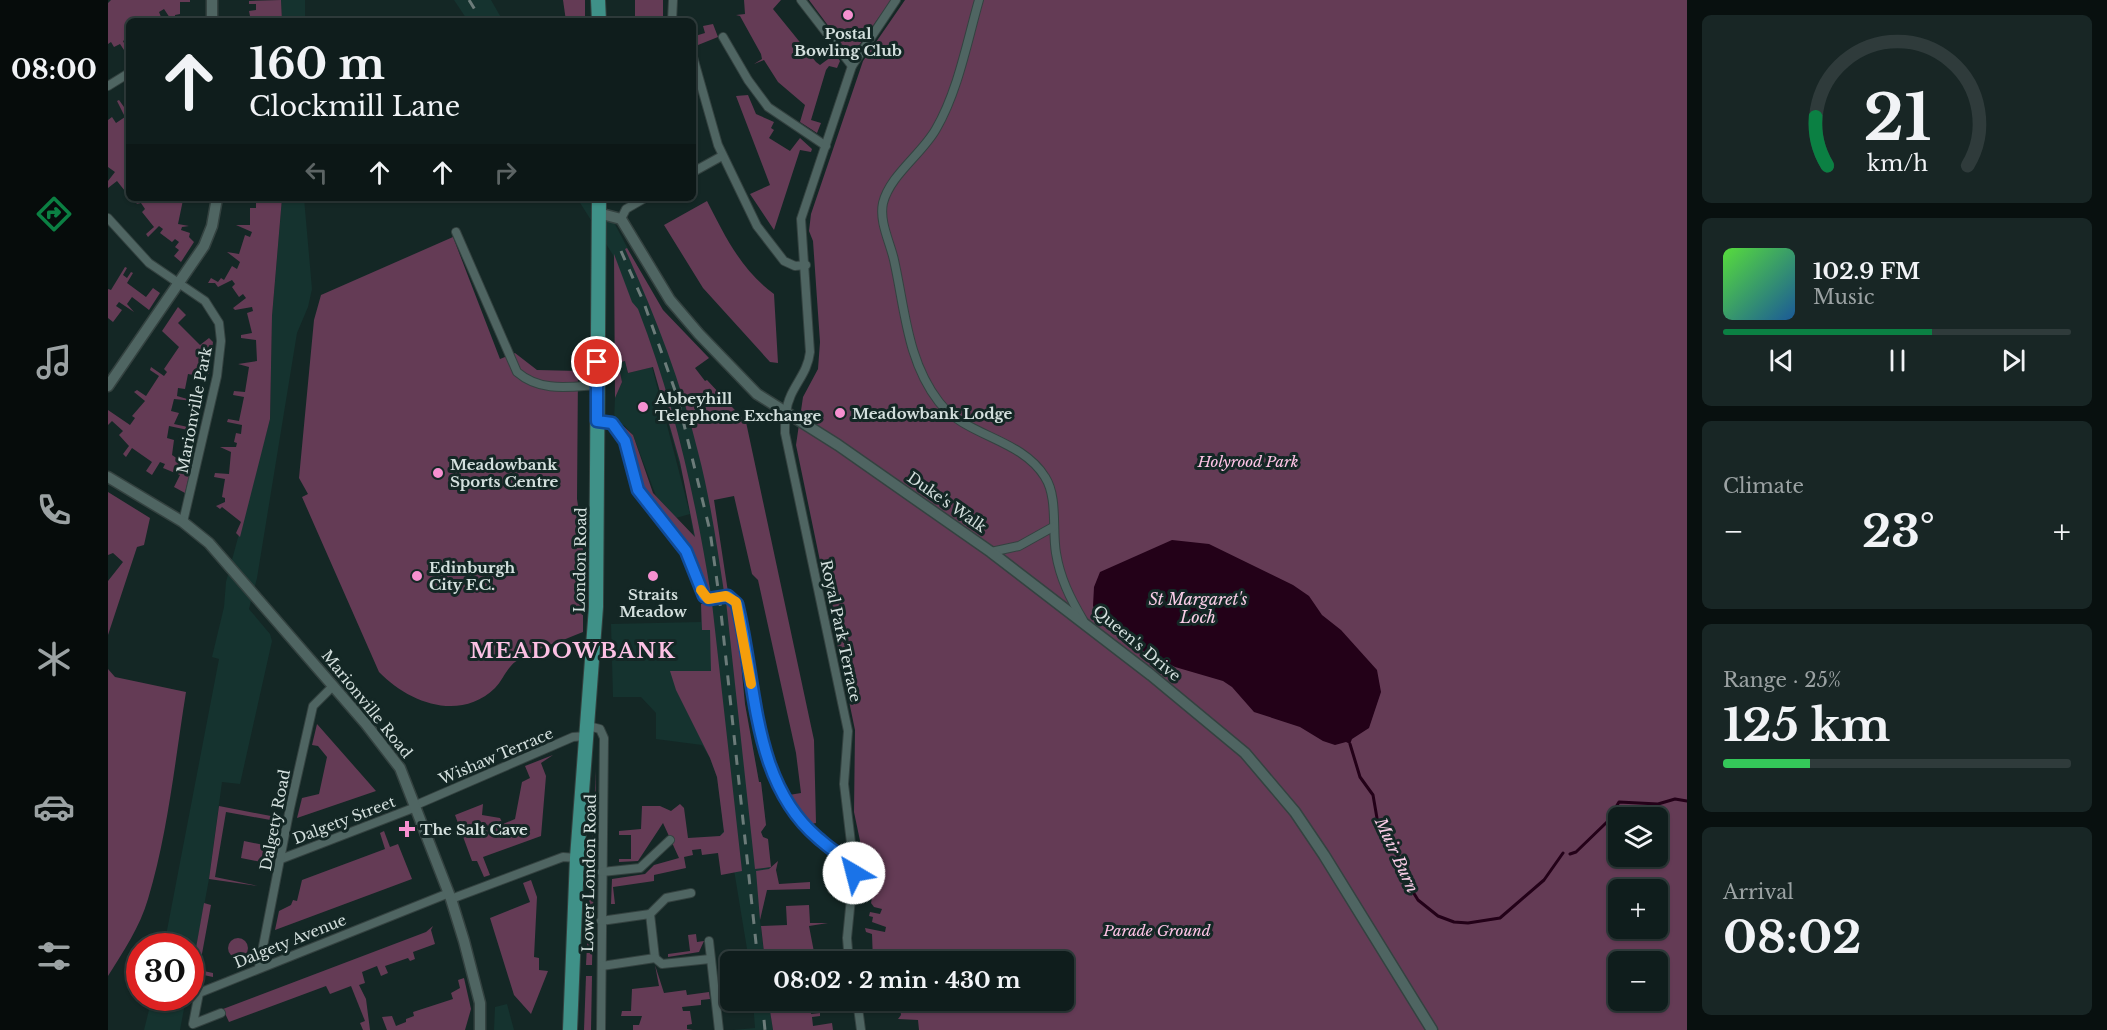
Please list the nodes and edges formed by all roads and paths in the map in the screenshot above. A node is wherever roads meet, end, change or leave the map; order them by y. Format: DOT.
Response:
graph roads {
  1 [pos="212,0"];
  2 [pos="598,0"];
  3 [pos="673,0"];
  4 [pos="801,0"];
  5 [pos="896,0"];
  6 [pos="979,0"];
  7 [pos="212,18"];
  8 [pos="599,18"];
  9 [pos="672,18"];
  10 [pos="723,37"];
  11 [pos="852,66"];
  12 [pos="696,67"];
  13 [pos="126,75"];
  14 [pos="108,86"];
  15 [pos="826,146"];
  16 [pos="722,156"];
  17 [pos="696,170"];
  18 [pos="216,201"];
  19 [pos="599,201"];
  20 [pos="640,201"];
  21 [pos="598,213"];
  22 [pos="108,218"];
  23 [pos="621,219"];
  24 [pos="456,232"];
  25 [pos="806,266"];
  26 [pos="180,284"];
  27 [pos="597,385"];
  28 [pos="108,386"];
  29 [pos="785,414"];
  30 [pos="597,421"];
  31 [pos="108,477"];
  32 [pos="183,522"];
  33 [pos="1053,527"];
  34 [pos="992,552"];
  35 [pos="1085,623"];
  36 [pos="333,686"];
  37 [pos="588,731"];
  38 [pos="416,806"];
  39 [pos="670,840"];
  40 [pos="854,856"];
  41 [pos="577,858"];
  42 [pos="281,859"];
  43 [pos="602,872"];
  44 [pos="691,893"];
  45 [pos="450,896"];
  46 [pos="650,914"];
  47 [pos="602,921"];
  48 [pos="709,941"];
  49 [pos="848,951"];
  50 [pos="655,958"];
  51 [pos="710,959"];
  52 [pos="602,966"];
  53 [pos="259,967"];
  54 [pos="858,1011"];
  55 [pos="221,1014"];
  56 [pos="480,1030"];
  57 [pos="570,1030"];
  58 [pos="601,1030"];
  59 [pos="719,1030"];
  60 [pos="861,1030"];
  61 [pos="1432,1030"];
  1 -- 7 [label="street"];
  2 -- 8 [label="main road"];
  3 -- 9 [label="street"];
  4 -- 11 [label="street"];
  5 -- 11 [label="street"];
  6 -- 33 [label="street, Queen's Drive"];
  10 -- 15 [label="street"];
  11 -- 15 [label="street"];
  12 -- 16 [label="street"];
  13 -- 14 [label="street"];
  15 -- 25 [label="street"];
  16 -- 17 [label="street"];
  16 -- 25 [label="street"];
  18 -- 26 [label="street"];
  19 -- 21 [label="main road, London Road"];
  20 -- 23 [label="street"];
  21 -- 23 [label="street"];
  21 -- 27 [label="main road, London Road"];
  22 -- 26 [label="street, Marionville Park"];
  23 -- 29 [label="street, Duke's Walk"];
  24 -- 27 [label="street"];
  25 -- 29 [label="street"];
  26 -- 28 [label="street"];
  26 -- 32 [label="street, Marionville Park"];
  27 -- 30 [label="main road, London Road"];
  29 -- 34 [label="street, Duke's Walk"];
  29 -- 40 [label="street, Royal Park Terrace"];
  30 -- 37 [label="main road, London Road"];
  30 -- 40 [label="street"];
  31 -- 32 [label="street, Marionville Road"];
  32 -- 36 [label="street, Marionville Road"];
  33 -- 34 [label="street"];
  33 -- 35 [label="street, Queen's Drive"];
  34 -- 35 [label="street, Duke's Walk"];
  35 -- 61 [label="street, Queen's Drive"];
  36 -- 38 [label="street, Marionville Road"];
  36 -- 42 [label="street, Dalgety Road"];
  37 -- 38 [label="street, Wishaw Terrace"];
  37 -- 41 [label="main road, London Road"];
  37 -- 43 [label="street, Lower London Road"];
  38 -- 42 [label="street, Dalgety Street"];
  38 -- 45 [label="street, Marionville Road"];
  39 -- 43 [label="street"];
  40 -- 49 [label="street, Royal Park Terrace"];
  41 -- 45 [label="street, Dalgety Avenue"];
  41 -- 57 [label="main road, London Road"];
  42 -- 53 [label="street, Dalgety Road"];
  43 -- 47 [label="street, Lower London Road"];
  44 -- 46 [label="street"];
  45 -- 53 [label="street, Dalgety Avenue"];
  45 -- 56 [label="street, Marionville Road"];
  46 -- 47 [label="street"];
  46 -- 50 [label="street"];
  47 -- 52 [label="street, Lower London Road"];
  48 -- 51 [label="street"];
  50 -- 51 [label="street"];
  50 -- 52 [label="street"];
  51 -- 59 [label="street"];
  52 -- 58 [label="street, Lower London Road"];
  53 -- 55 [label="street, Dalgety Avenue"];
  54 -- 60 [label="street"];
}
